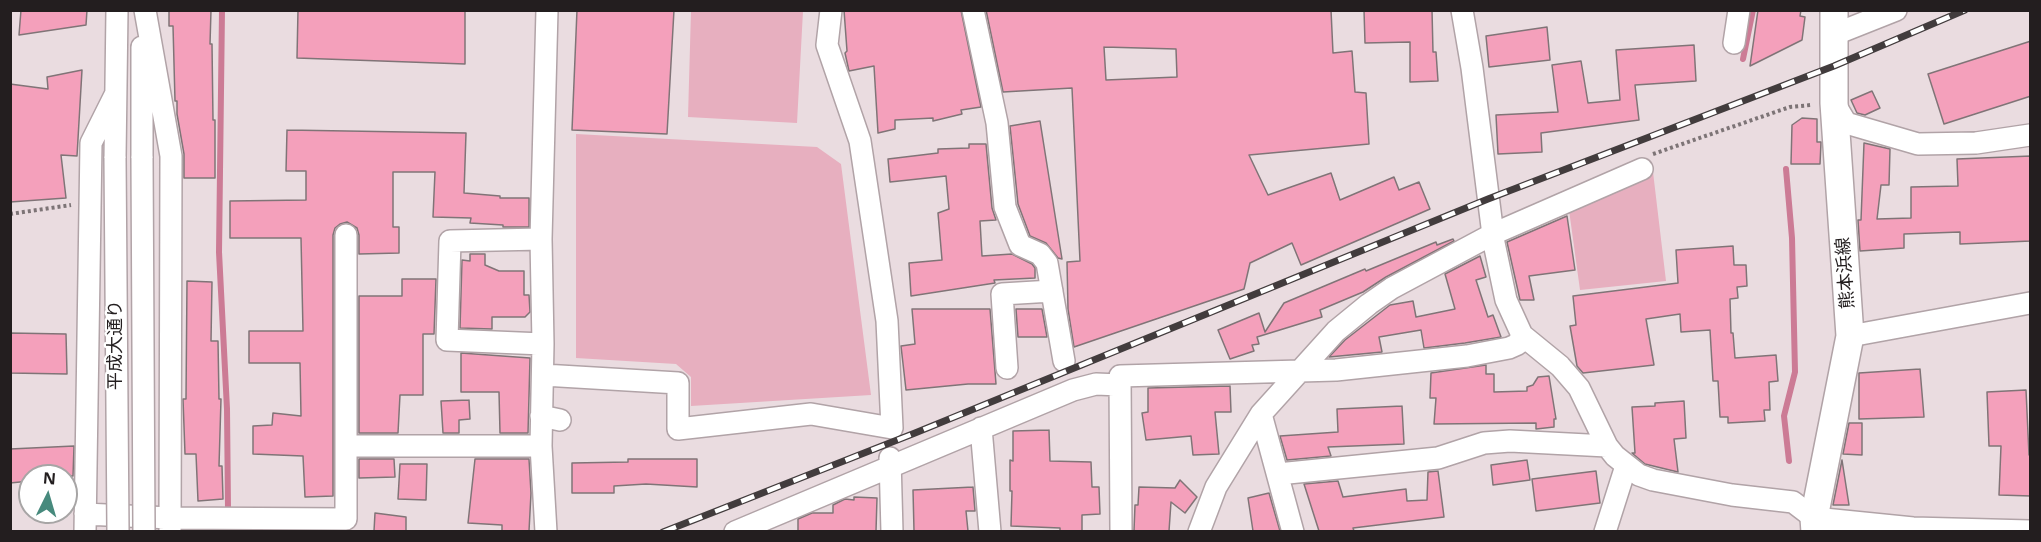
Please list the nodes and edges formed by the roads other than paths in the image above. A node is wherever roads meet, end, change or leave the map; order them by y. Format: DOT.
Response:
graph roads {
  1 [pos="117,10"];
  2 [pos="143,10"];
  3 [pos="547,10"];
  4 [pos="831,10"];
  5 [pos="973,10"];
  6 [pos="1462,10"];
  7 [pos="1739,10"];
  8 [pos="1896,10"];
  9 [pos="1834,23"];
  10 [pos="1734,43"];
  11 [pos="115,95"];
  12 [pos="1834,103"];
  13 [pos="2031,135"];
  14 [pos="1642,169"];
  15 [pos="1493,234"];
  16 [pos="346,235"];
  17 [pos="541,239"];
  18 [pos="1052,291"];
  19 [pos="2031,303"];
  20 [pos="1522,335"];
  21 [pos="1850,336"];
  22 [pos="543,344"];
  23 [pos="1064,361"];
  24 [pos="1007,368"];
  25 [pos="1298,372"];
  26 [pos="543,375"];
  27 [pos="1120,385"];
  28 [pos="1261,414"];
  29 [pos="981,428"];
  30 [pos="346,446"];
  31 [pos="540,446"];
  32 [pos="1607,446"];
  33 [pos="890,462"];
  34 [pos="1626,466"];
  35 [pos="1278,474"];
  36 [pos="85,523"];
  37 [pos="170,525"];
  38 [pos="1814,525"];
  39 [pos="118,531"];
  40 [pos="144,531"];
  41 [pos="546,531"];
  42 [pos="735,531"];
  43 [pos="892,531"];
  44 [pos="990,531"];
  45 [pos="1121,531"];
  46 [pos="1198,531"];
  47 [pos="1293,531"];
  48 [pos="1605,531"];
  49 [pos="2031,531"];
  1 -- 11 [label="street, 平成大通り"];
  2 -- 37 [label="street"];
  2 -- 40 [label="street, 平成大通り, bridge"];
  3 -- 17 [label="street"];
  4 -- 26 [label="street"];
  5 -- 18 [label="street"];
  6 -- 15 [label="street"];
  7 -- 10 [label="street"];
  8 -- 9 [label="street"];
  9 -- 12 [label="main road, 熊本浜線"];
  11 -- 36 [label="street"];
  11 -- 39 [label="street, 平成大通り, bridge"];
  12 -- 13 [label="street"];
  12 -- 21 [label="main road, 熊本浜線"];
  14 -- 15 [label="street"];
  15 -- 20 [label="street"];
  15 -- 25 [label="street"];
  16 -- 30 [label="street"];
  17 -- 22 [label="street"];
  17 -- 22 [label="street"];
  18 -- 23 [label="street"];
  18 -- 24 [label="street"];
  19 -- 21 [label="street"];
  20 -- 25 [label="street"];
  20 -- 32 [label="street"];
  21 -- 38 [label="main road, 熊本浜線"];
  22 -- 26 [label="street"];
  25 -- 27 [label="street"];
  25 -- 28 [label="street"];
  26 -- 31 [label="street"];
  27 -- 29 [label="street"];
  27 -- 45 [label="street"];
  28 -- 35 [label="street"];
  28 -- 46 [label="street"];
  29 -- 33 [label="street"];
  29 -- 44 [label="street"];
  30 -- 31 [label="street"];
  30 -- 37 [label="street"];
  31 -- 41 [label="street"];
  32 -- 34 [label="street"];
  32 -- 35 [label="street"];
  33 -- 42 [label="street"];
  33 -- 43 [label="street"];
  34 -- 38 [label="street"];
  34 -- 48 [label="street"];
  35 -- 47 [label="street"];
  36 -- 37 [label="street"];
  38 -- 49 [label="street"];
}
